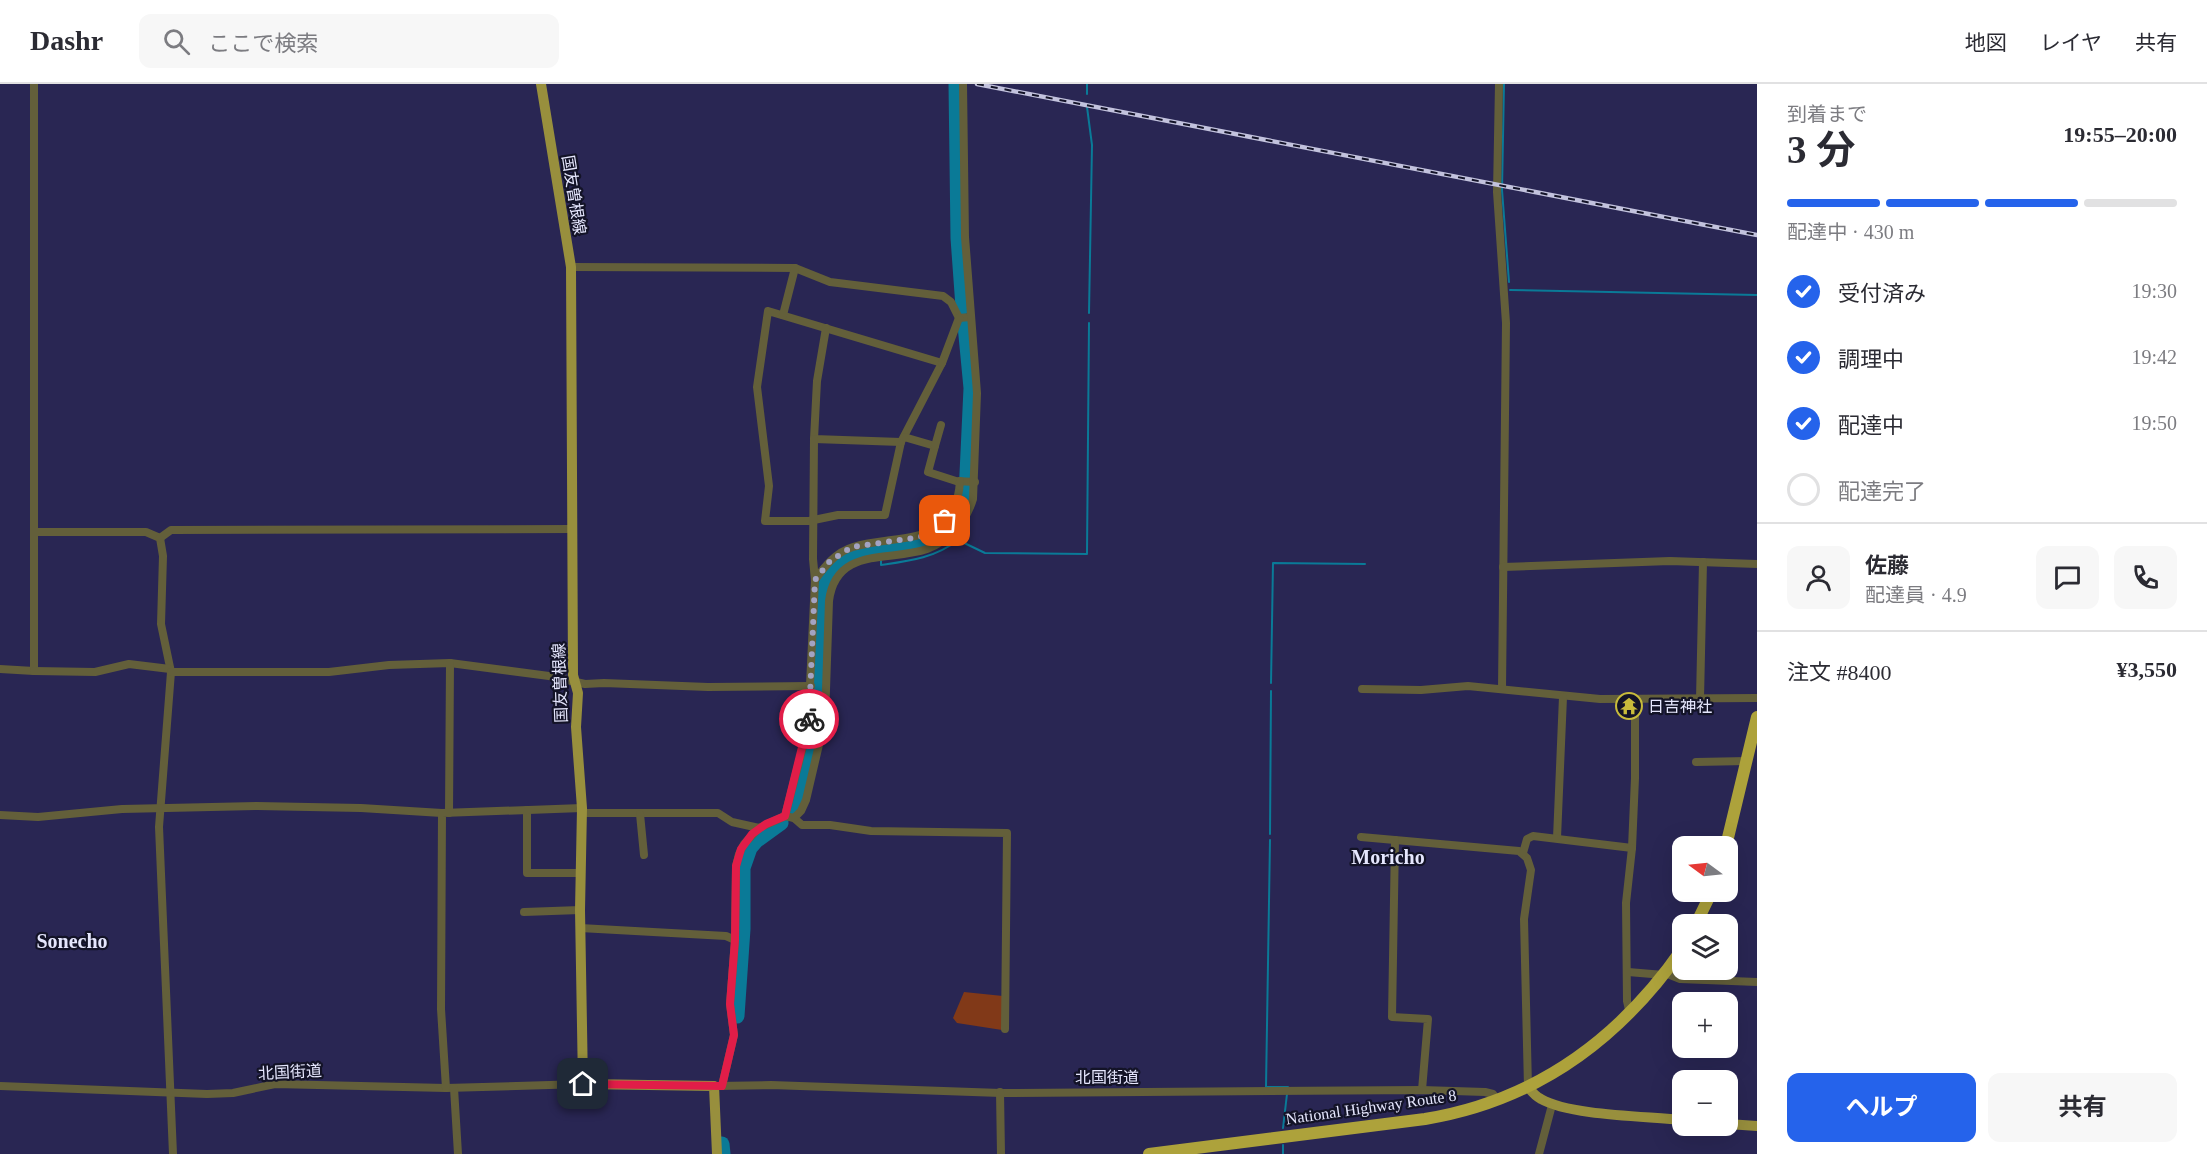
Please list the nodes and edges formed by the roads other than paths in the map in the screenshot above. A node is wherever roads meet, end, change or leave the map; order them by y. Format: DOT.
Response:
graph roads {
  1 [pos="34,84"];
  2 [pos="540,84"];
  3 [pos="963,84"];
  4 [pos="1499,84"];
  5 [pos="571,267"];
  6 [pos="795,268"];
  7 [pos="783,315"];
  8 [pos="970,317"];
  9 [pos="959,318"];
  10 [pos="826,328"];
  11 [pos="942,363"];
  12 [pos="942,425"];
  13 [pos="814,439"];
  14 [pos="902,440"];
  15 [pos="935,446"];
  16 [pos="967,481"];
  17 [pos="814,520"];
  18 [pos="572,529"];
  19 [pos="35,532"];
  20 [pos="160,538"];
  21 [pos="1702,562"];
  22 [pos="1757,564"];
  23 [pos="1503,567"];
  24 [pos="815,580"];
  25 [pos="450,663"];
  26 [pos="0,669"];
  27 [pos="34,671"];
  28 [pos="171,671"];
  29 [pos="575,683"];
  30 [pos="811,686"];
  31 [pos="1362,689"];
  32 [pos="1502,689"];
  33 [pos="1563,697"];
  34 [pos="1700,699"];
  35 [pos="1757,699"];
  36 [pos="1635,700"];
  37 [pos="1757,717"];
  38 [pos="1747,761"];
  39 [pos="1696,762"];
  40 [pos="159,809"];
  41 [pos="527,810"];
  42 [pos="582,811"];
  43 [pos="446,813"];
  44 [pos="640,814"];
  45 [pos="0,815"];
  46 [pos="790,817"];
  47 [pos="759,828"];
  48 [pos="1728,836"];
  49 [pos="1361,837"];
  50 [pos="1557,838"];
  51 [pos="1395,840"];
  52 [pos="1632,848"];
  53 [pos="1523,853"];
  54 [pos="644,855"];
  55 [pos="581,873"];
  56 [pos="580,910"];
  57 [pos="524,912"];
  58 [pos="580,928"];
  59 [pos="735,940"];
  60 [pos="1672,963"];
  61 [pos="1628,972"];
  62 [pos="1664,974"];
  63 [pos="1757,982"];
  64 [pos="1630,1014"];
  65 [pos="1005,1029"];
  66 [pos="583,1084"];
  67 [pos="0,1086"];
  68 [pos="718,1086"];
  69 [pos="1528,1087"];
  70 [pos="450,1088"];
  71 [pos="1422,1090"];
  72 [pos="1000,1092"];
  73 [pos="169,1094"];
  74 [pos="1497,1101"];
  75 [pos="1552,1105"];
  76 [pos="1672,1119"];
  77 [pos="1738,1125"];
  78 [pos="1757,1126"];
  79 [pos="173,1154"];
  80 [pos="458,1154"];
  81 [pos="717,1154"];
  82 [pos="1001,1154"];
  83 [pos="1149,1154"];
  84 [pos="1539,1154"];
  1 -- 19 [label="street"];
  2 -- 5 [label="main road, 国友曽根線"];
  3 -- 8 [label="street"];
  4 -- 23 [label="street"];
  5 -- 6 [label="street"];
  5 -- 18 [label="main road, 国友曽根線"];
  6 -- 7 [label="street"];
  6 -- 9 [label="street"];
  7 -- 10 [label="street"];
  7 -- 17 [label="street"];
  8 -- 9 [label="street"];
  8 -- 16 [label="street"];
  9 -- 11 [label="street"];
  10 -- 11 [label="street"];
  10 -- 13 [label="street"];
  11 -- 14 [label="street"];
  12 -- 15 [label="street"];
  13 -- 14 [label="street"];
  13 -- 17 [label="street"];
  14 -- 15 [label="street"];
  14 -- 17 [label="street"];
  15 -- 16 [label="street"];
  16 -- 24 [label="street"];
  16 -- 46 [label="street"];
  17 -- 24 [label="street"];
  18 -- 20 [label="street"];
  18 -- 29 [label="main road, 国友曽根線"];
  19 -- 20 [label="street"];
  19 -- 27 [label="street"];
  20 -- 28 [label="street"];
  21 -- 22 [label="street"];
  21 -- 23 [label="street"];
  21 -- 34 [label="street"];
  23 -- 32 [label="street"];
  24 -- 30 [label="street"];
  25 -- 28 [label="street"];
  25 -- 29 [label="street"];
  25 -- 43 [label="street"];
  26 -- 27 [label="street"];
  27 -- 28 [label="street"];
  28 -- 40 [label="street"];
  29 -- 30 [label="street"];
  29 -- 42 [label="main road, 国友曽根線"];
  30 -- 46 [label="street"];
  31 -- 32 [label="street"];
  32 -- 33 [label="street"];
  33 -- 36 [label="street"];
  33 -- 50 [label="street"];
  34 -- 35 [label="street"];
  34 -- 36 [label="street"];
  36 -- 52 [label="street"];
  37 -- 38 [label="highway"];
  38 -- 39 [label="street"];
  38 -- 48 [label="highway"];
  40 -- 43 [label="street"];
  40 -- 45 [label="street"];
  40 -- 73 [label="street"];
  41 -- 42 [label="street"];
  41 -- 43 [label="street"];
  41 -- 55 [label="street"];
  42 -- 44 [label="street"];
  42 -- 55 [label="main road, 国友曽根線"];
  43 -- 70 [label="street"];
  44 -- 47 [label="street"];
  44 -- 54 [label="street"];
  46 -- 47 [label="street"];
  46 -- 65 [label="street"];
  47 -- 59 [label="street"];
  49 -- 51 [label="street"];
  50 -- 52 [label="street"];
  50 -- 53 [label="street"];
  51 -- 53 [label="street"];
  51 -- 71 [label="street"];
  52 -- 61 [label="street"];
  53 -- 69 [label="street"];
  55 -- 56 [label="main road, 国友曽根線"];
  56 -- 57 [label="street"];
  56 -- 58 [label="main road, 国友曽根線"];
  58 -- 59 [label="street"];
  58 -- 66 [label="main road, 国友曽根線"];
  59 -- 68 [label="street"];
  60 -- 62 [label="highway, National Highway Route 8"];
  61 -- 62 [label="street"];
  61 -- 64 [label="street"];
  62 -- 63 [label="street"];
  62 -- 64 [label="highway, National Highway Route 8"];
  64 -- 69 [label="highway, National Highway Route 8"];
  66 -- 68 [label="main road"];
  66 -- 70 [label="street, 北国街道"];
  67 -- 73 [label="street, 北国街道"];
  68 -- 72 [label="street, 北国街道"];
  68 -- 81 [label="main road"];
  69 -- 74 [label="highway, National Highway Route 8"];
  69 -- 75 [label="main road"];
  70 -- 73 [label="street, 北国街道"];
  70 -- 80 [label="street"];
  71 -- 72 [label="street, 北国街道"];
  71 -- 74 [label="street, 北国街道"];
  72 -- 82 [label="street"];
  73 -- 79 [label="street"];
  74 -- 83 [label="highway, National Highway Route 8"];
  75 -- 76 [label="main road"];
  75 -- 84 [label="street"];
  77 -- 78 [label="main road"];
}
